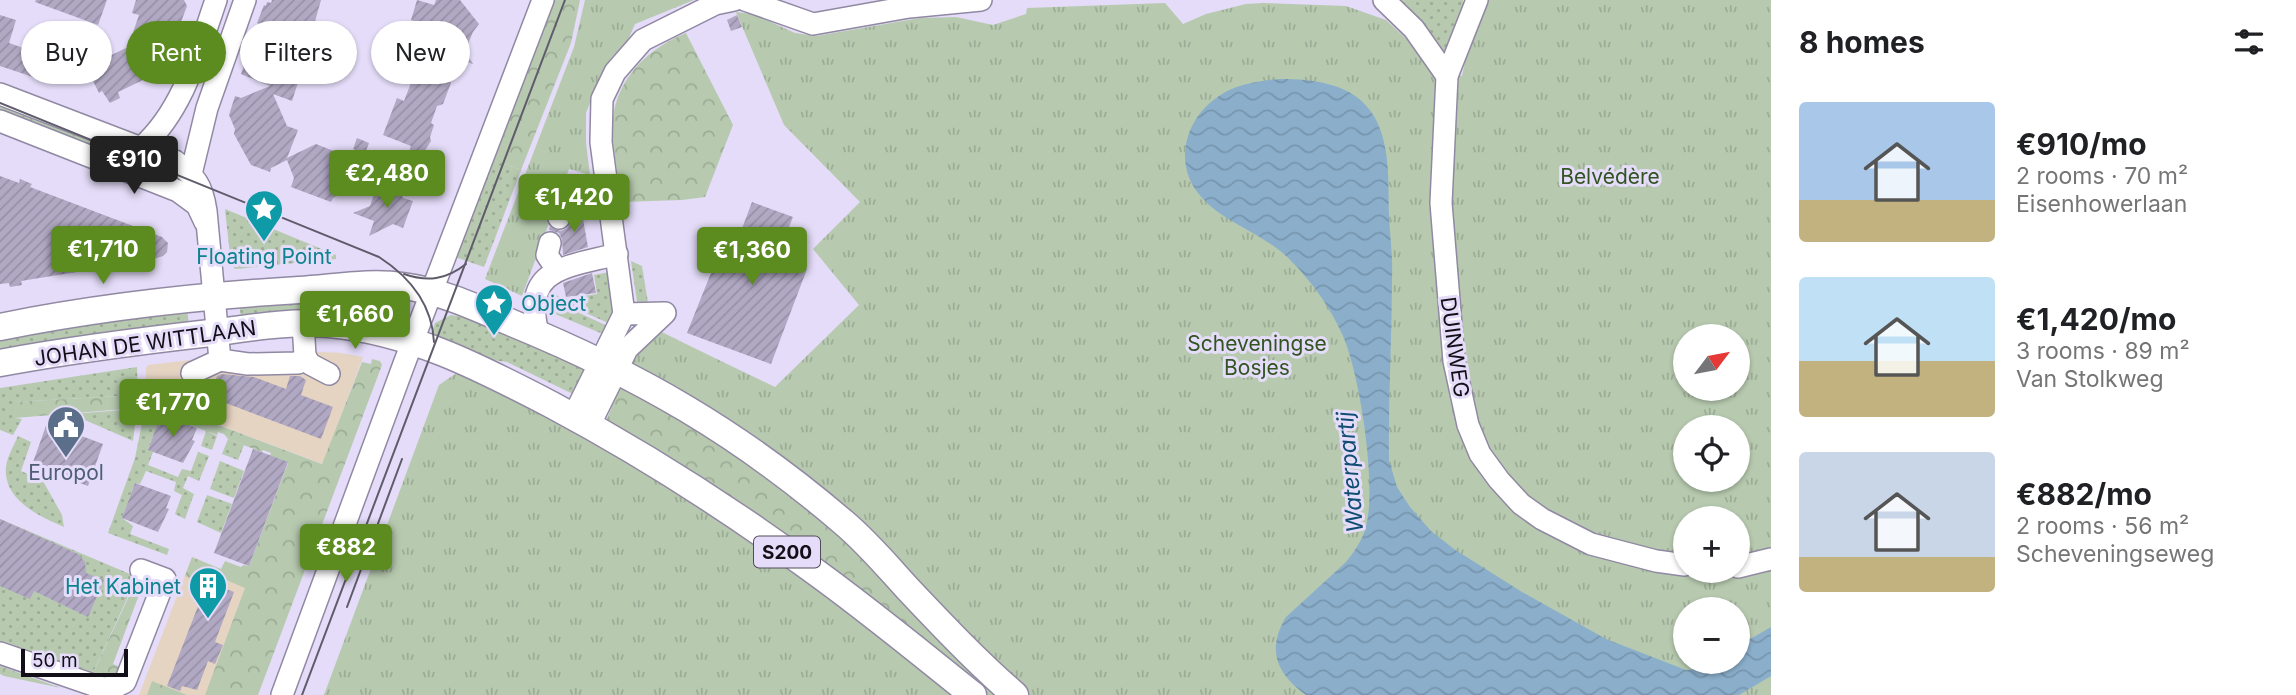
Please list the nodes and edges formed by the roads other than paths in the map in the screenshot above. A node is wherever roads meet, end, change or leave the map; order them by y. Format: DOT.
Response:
graph roads {
  1 [pos="216,0"];
  2 [pos="543,0"];
  3 [pos="734,0"];
  4 [pos="745,0"];
  5 [pos="981,0"];
  6 [pos="1384,0"];
  7 [pos="1477,0"];
  8 [pos="242,1"];
  9 [pos="911,4"];
  10 [pos="1447,76"];
  11 [pos="0,94"];
  12 [pos="0,121"];
  13 [pos="142,147"];
  14 [pos="191,174"];
  15 [pos="608,194"];
  16 [pos="559,218"];
  17 [pos="208,231"];
  18 [pos="550,243"];
  19 [pos="617,254"];
  20 [pos="557,270"];
  21 [pos="433,292"];
  22 [pos="213,298"];
  23 [pos="624,314"];
  24 [pos="303,323"];
  25 [pos="0,327"];
  26 [pos="217,332"];
  27 [pos="538,333"];
  28 [pos="414,342"];
  29 [pos="305,355"];
  30 [pos="220,360"];
  31 [pos="0,363"];
  32 [pos="608,366"];
  33 [pos="192,373"];
  34 [pos="330,374"];
  35 [pos="581,421"];
  36 [pos="1771,559"];
  37 [pos="1673,563"];
  38 [pos="1750,564"];
  39 [pos="141,570"];
  40 [pos="0,653"];
  41 [pos="78,688"];
  42 [pos="101,691"];
  43 [pos="282,695"];
  44 [pos="973,695"];
  45 [pos="1015,695"];
  1 -- 13 [label="street"];
  2 -- 21 [label="street"];
  3 -- 15 [label="street"];
  4 -- 9 [label="street"];
  5 -- 9 [label="street"];
  6 -- 10 [label="street"];
  7 -- 10 [label="street, DUINWEG"];
  8 -- 14 [label="street"];
  10 -- 37 [label="street, DUINWEG"];
  11 -- 13 [label="street"];
  12 -- 17 [label="street"];
  13 -- 14 [label="street"];
  14 -- 17 [label="street"];
  15 -- 16 [label="street"];
  15 -- 19 [label="street"];
  17 -- 22 [label="street"];
  18 -- 20 [label="street"];
  19 -- 20 [label="street"];
  19 -- 23 [label="street"];
  20 -- 27 [label="street"];
  21 -- 22 [label="main road, JOHAN DE WITTLAAN / S200"];
  21 -- 27 [label="main road, S200"];
  21 -- 28 [label="street"];
  22 -- 25 [label="main road, JOHAN DE WITTLAAN / S200"];
  22 -- 26 [label="street"];
  23 -- 32 [label="street"];
  23 -- 32 [label="street"];
  24 -- 26 [label="main road, JOHAN DE WITTLAAN / S200"];
  24 -- 28 [label="main road, JOHAN DE WITTLAAN / S200"];
  24 -- 29 [label="street"];
  26 -- 30 [label="street"];
  26 -- 31 [label="main road, JOHAN DE WITTLAAN / S200"];
  27 -- 32 [label="main road, S200"];
  28 -- 35 [label="main road, S200"];
  28 -- 43 [label="street"];
  29 -- 30 [label="street"];
  29 -- 34 [label="street"];
  30 -- 33 [label="street"];
  32 -- 35 [label="street"];
  32 -- 45 [label="main road, S200"];
  35 -- 44 [label="main road, S200"];
  36 -- 38 [label="street"];
  39 -- 42 [label="street"];
  40 -- 41 [label="street"];
  41 -- 42 [label="street"];
}
